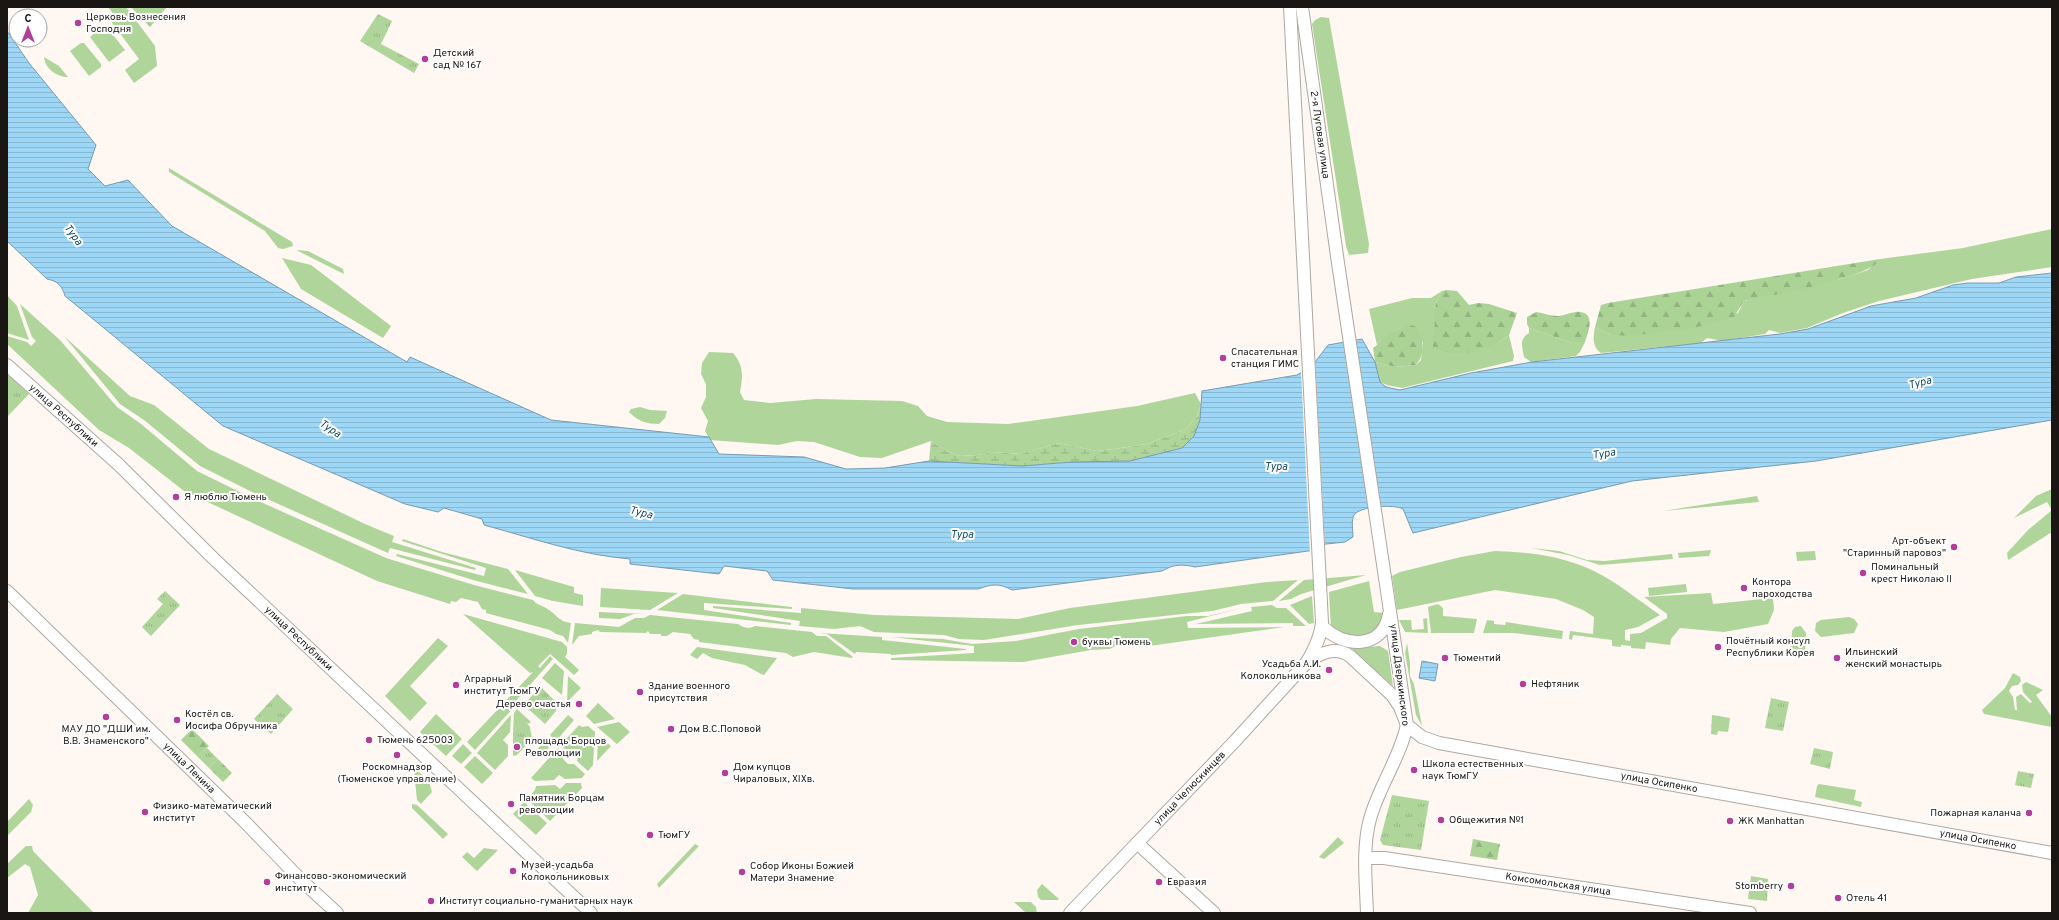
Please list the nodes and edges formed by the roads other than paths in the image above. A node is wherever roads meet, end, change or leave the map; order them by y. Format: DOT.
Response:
graph roads {
  1 [pos="1290,7"];
  2 [pos="1302,7"];
  3 [pos="7,364"];
  4 [pos="7,591"];
  5 [pos="1390,611"];
  6 [pos="1322,624"];
  7 [pos="1307,662"];
  8 [pos="1407,725"];
  9 [pos="1137,843"];
  10 [pos="2052,852"];
  11 [pos="1366,858"];
  12 [pos="337,913"];
  13 [pos="591,913"];
  14 [pos="1070,913"];
  15 [pos="1214,913"];
  16 [pos="1367,913"];
  17 [pos="1750,913"];
  1 -- 6 [label="main road, 2-я Луговая улица"];
  2 -- 5 [label="main road, 2-я Луговая улица"];
  3 -- 13 [label="main road, улица Республики"];
  4 -- 12 [label="main road, улица Ленина"];
  5 -- 6 [label="main road"];
  5 -- 8 [label="main road, улица Дзержинского"];
  6 -- 7 [label="main road"];
  7 -- 8 [label="main road"];
  7 -- 9 [label="main road, улица Челюскинцев"];
  8 -- 10 [label="main road, улица Осипенко"];
  8 -- 11 [label="main road, улица Дзержинского"];
  9 -- 14 [label="main road, улица Челюскинцев"];
  9 -- 15 [label="main road"];
  11 -- 16 [label="main road, улица Дзержинского"];
  11 -- 17 [label="main road, Комсомольская улица"];
}
